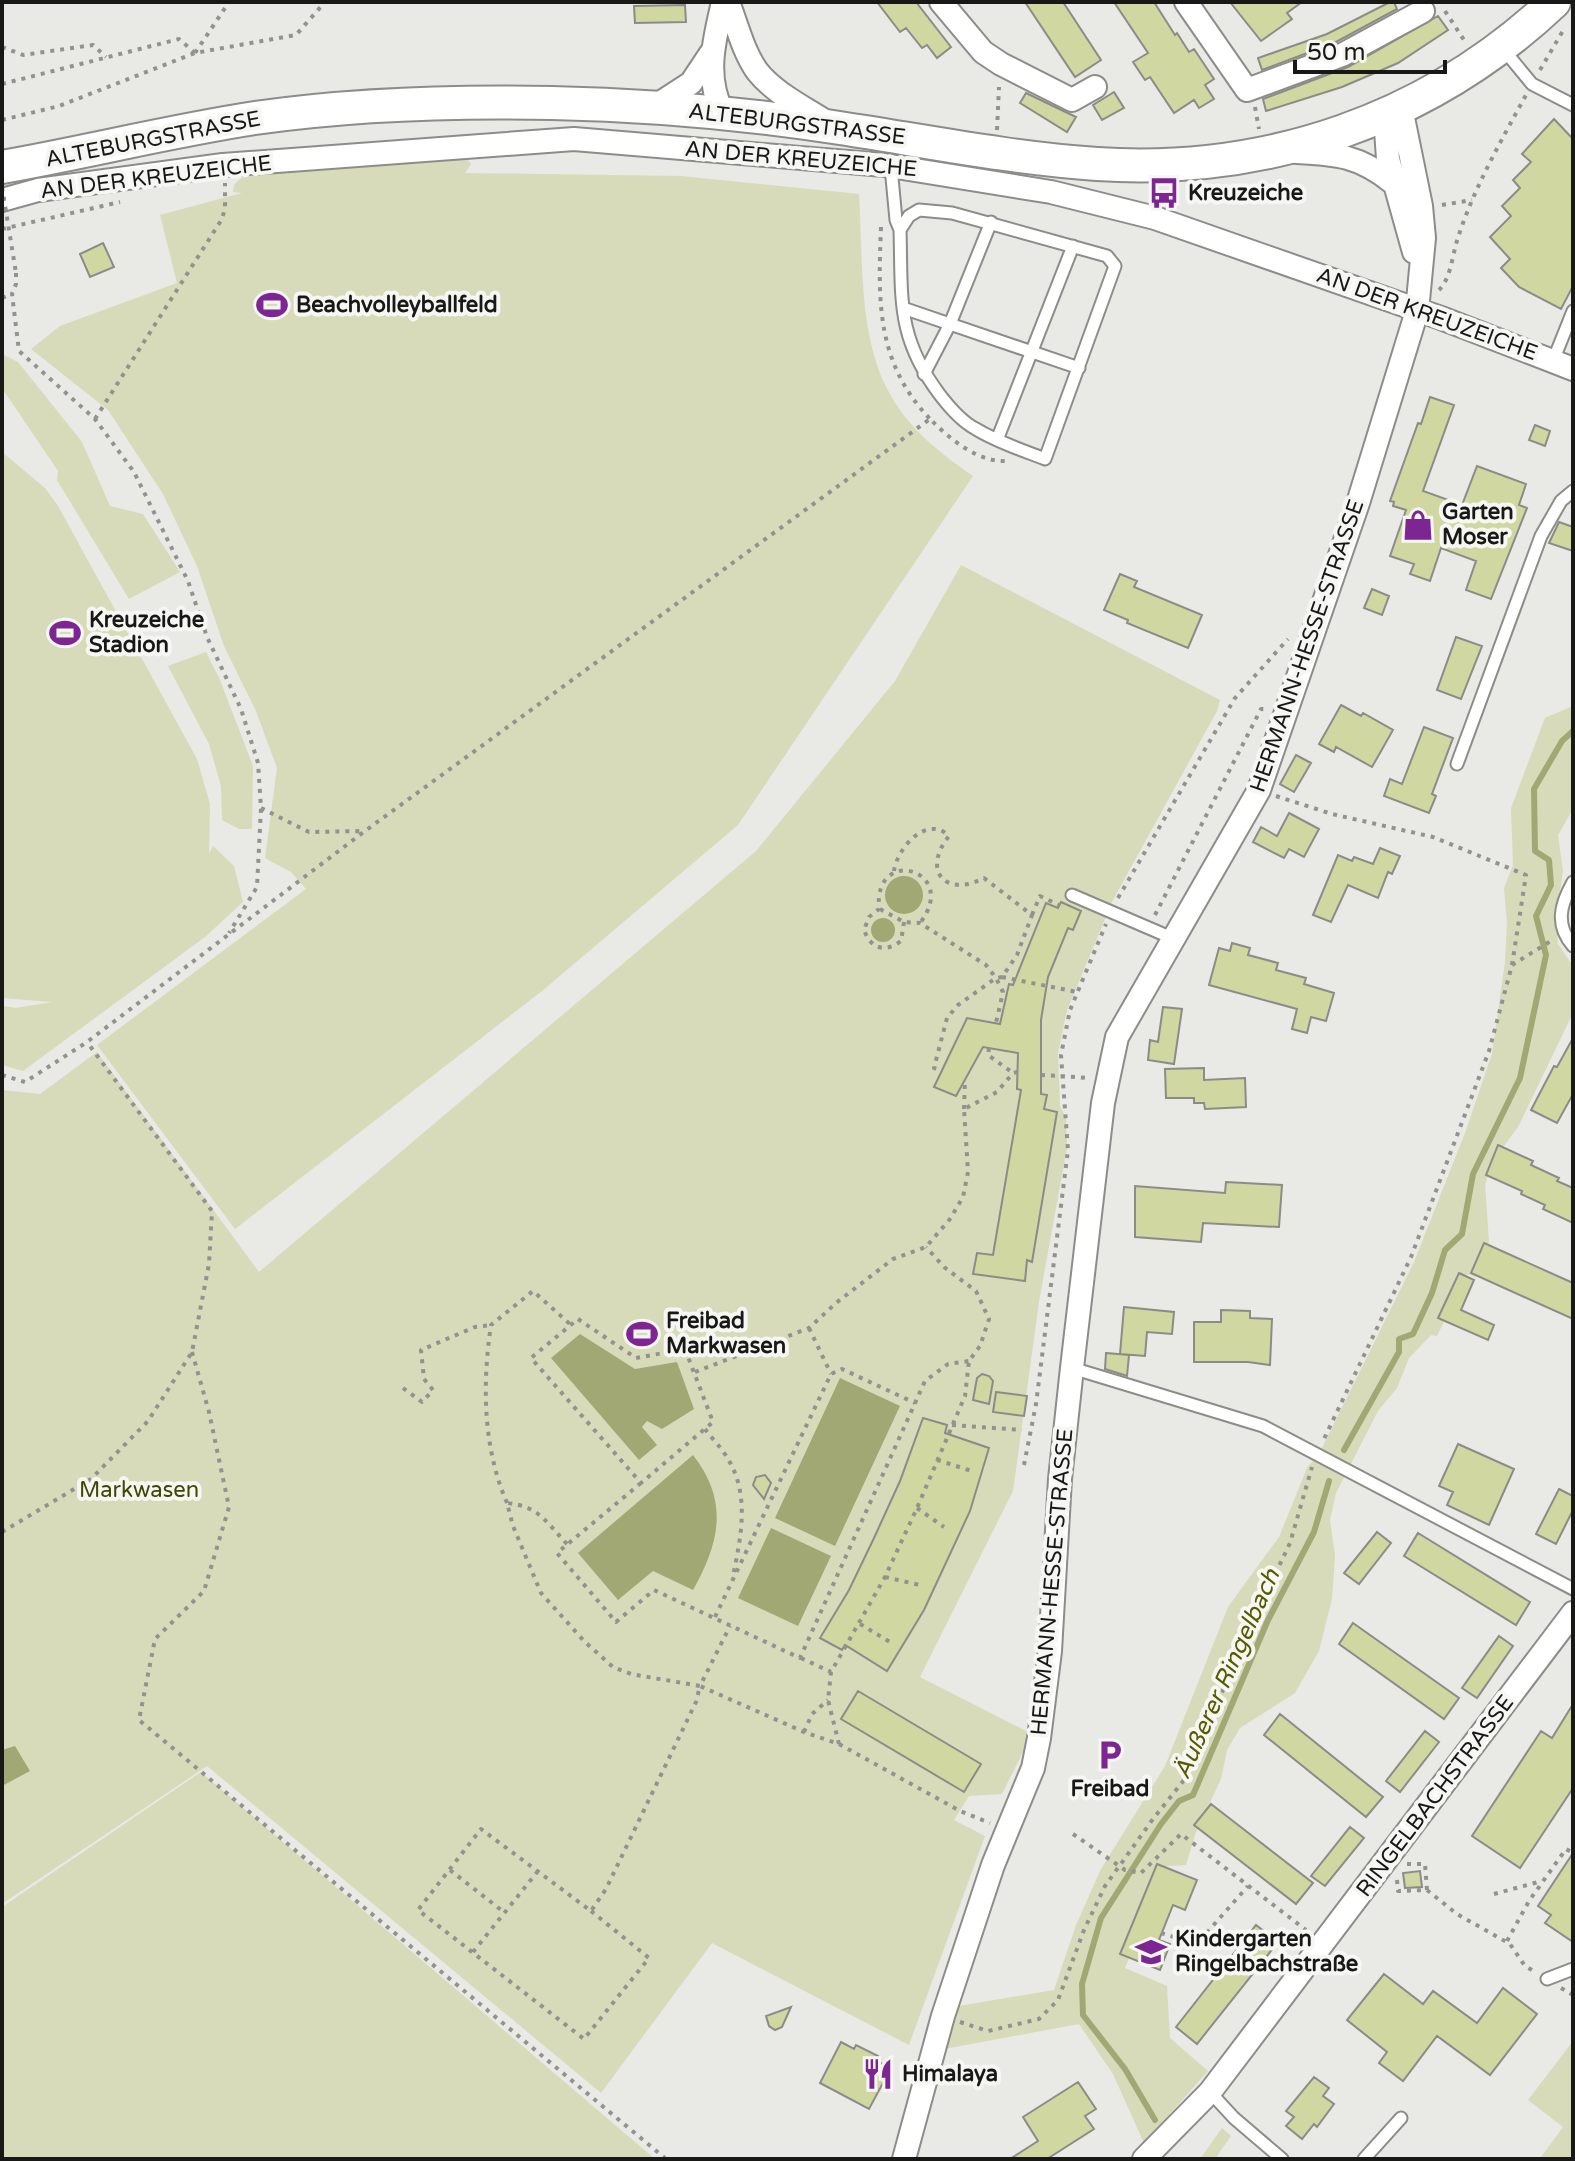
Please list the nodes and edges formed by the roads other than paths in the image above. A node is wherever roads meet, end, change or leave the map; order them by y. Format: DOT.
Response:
graph roads {
  1 [pos="725,2"];
  2 [pos="941,2"];
  3 [pos="1186,2"];
  4 [pos="1431,7"];
  5 [pos="1560,14"];
  6 [pos="1501,46"];
  7 [pos="712,52"];
  8 [pos="1095,87"];
  9 [pos="1573,105"];
  10 [pos="654,107"];
  11 [pos="1393,111"];
  12 [pos="723,114"];
  13 [pos="832,126"];
  14 [pos="1264,155"];
  15 [pos="2,167"];
  16 [pos="891,167"];
  17 [pos="1392,182"];
  18 [pos="2,200"];
  19 [pos="991,222"];
  20 [pos="900,230"];
  21 [pos="1073,246"];
  22 [pos="1420,276"];
  23 [pos="903,308"];
  24 [pos="1417,311"];
  25 [pos="1573,311"];
  26 [pos="950,324"];
  27 [pos="1032,351"];
  28 [pos="1563,365"];
  29 [pos="1079,368"];
  30 [pos="924,374"];
  31 [pos="997,440"];
  32 [pos="1573,491"];
  33 [pos="1457,764"];
  34 [pos="1573,882"];
  35 [pos="1072,895"];
  36 [pos="1172,938"];
  37 [pos="1573,946"];
  38 [pos="1072,1368"];
  39 [pos="1573,1589"];
  40 [pos="1573,1613"];
  41 [pos="1573,1969"];
  42 [pos="1547,1979"];
  43 [pos="1210,2092"];
  44 [pos="1401,2118"];
  45 [pos="904,2159"];
  46 [pos="1144,2159"];
  47 [pos="1282,2159"];
  48 [pos="1364,2159"];
  1 -- 7 [label="street"];
  1 -- 13 [label="street"];
  2 -- 8 [label="street"];
  3 -- 4 [label="street"];
  5 -- 6 [label="main road, ALTEBURGSTRASSE"];
  6 -- 9 [label="lane"];
  6 -- 11 [label="main road, ALTEBURGSTRASSE"];
  7 -- 10 [label="street"];
  7 -- 12 [label="street"];
  10 -- 12 [label="main road, ALTEBURGSTRASSE"];
  10 -- 15 [label="main road, ALTEBURGSTRASSE"];
  11 -- 14 [label="main road, ALTEBURGSTRASSE"];
  11 -- 17 [label="street, HERMANN-HESSE-STRASSE"];
  11 -- 22 [label="street, HERMANN-HESSE-STRASSE"];
  12 -- 13 [label="main road, ALTEBURGSTRASSE"];
  13 -- 14 [label="main road, ALTEBURGSTRASSE"];
  14 -- 17 [label="street"];
  16 -- 18 [label="street, AN DER KREUZEICHE"];
  16 -- 20 [label="lane"];
  16 -- 24 [label="street, AN DER KREUZEICHE"];
  17 -- 22 [label="street, HERMANN-HESSE-STRASSE"];
  19 -- 20 [label="lane"];
  19 -- 21 [label="lane"];
  19 -- 26 [label="lane"];
  20 -- 23 [label="lane"];
  21 -- 27 [label="lane"];
  21 -- 29 [label="lane"];
  22 -- 24 [label="street, HERMANN-HESSE-STRASSE"];
  23 -- 26 [label="lane"];
  23 -- 30 [label="lane"];
  24 -- 28 [label="street, AN DER KREUZEICHE"];
  24 -- 36 [label="street, HERMANN-HESSE-STRASSE"];
  25 -- 28 [label="lane"];
  26 -- 27 [label="lane"];
  26 -- 30 [label="lane"];
  27 -- 29 [label="lane"];
  27 -- 31 [label="lane"];
  29 -- 31 [label="lane"];
  30 -- 31 [label="lane"];
  32 -- 33 [label="lane"];
  34 -- 37 [label="lane"];
  35 -- 36 [label="lane"];
  36 -- 38 [label="street, HERMANN-HESSE-STRASSE"];
  38 -- 39 [label="lane"];
  38 -- 45 [label="street, HERMANN-HESSE-STRASSE"];
  40 -- 43 [label="street, RINGELBACHSTRASSE"];
  41 -- 42 [label="lane"];
  43 -- 46 [label="street, RINGELBACHSTRASSE"];
  43 -- 47 [label="lane"];
  44 -- 48 [label="lane"];
}
